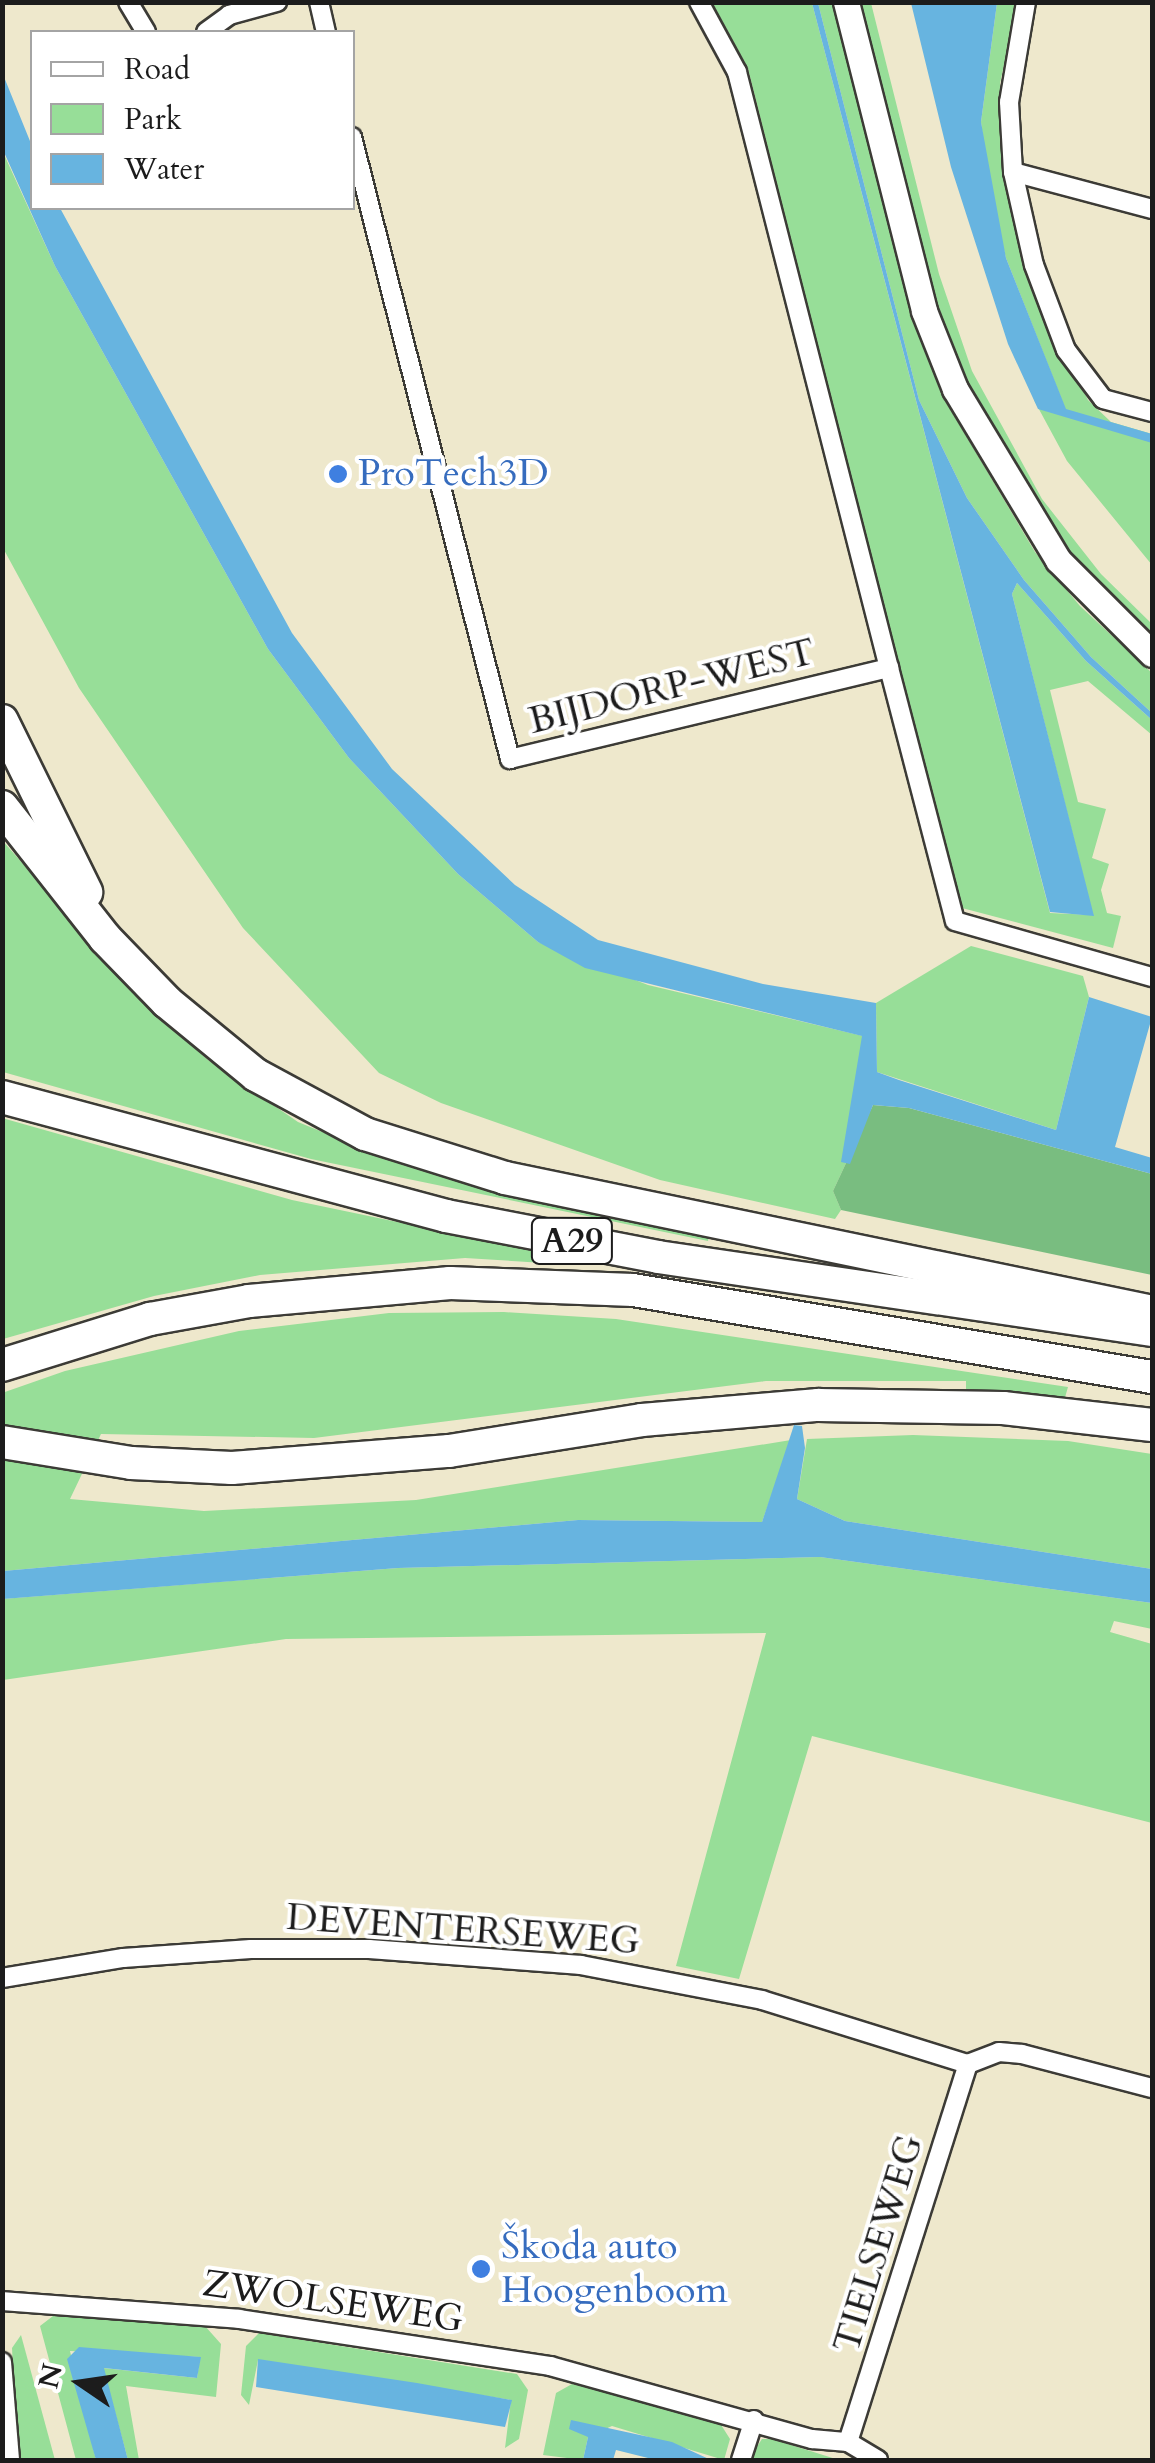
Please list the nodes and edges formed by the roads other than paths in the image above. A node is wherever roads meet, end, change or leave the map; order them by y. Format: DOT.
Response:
graph roads {
  1 [pos="128,2"];
  2 [pos="277,2"];
  3 [pos="318,2"];
  4 [pos="698,2"];
  5 [pos="846,2"];
  6 [pos="1026,2"];
  7 [pos="145,30"];
  8 [pos="209,30"];
  9 [pos="325,30"];
  10 [pos="355,149"];
  11 [pos="1013,172"];
  12 [pos="1152,209"];
  13 [pos="1152,412"];
  14 [pos="1152,654"];
  15 [pos="889,668"];
  16 [pos="2,720"];
  17 [pos="2,807"];
  18 [pos="105,938"];
  19 [pos="1152,977"];
  20 [pos="2,1097"];
  21 [pos="1152,1312"];
  22 [pos="1152,1330"];
  23 [pos="2,1365"];
  24 [pos="1152,1377"];
  25 [pos="1152,1425"];
  26 [pos="2,1442"];
  27 [pos="2,1978"];
  28 [pos="968,2064"];
  29 [pos="1152,2088"];
  30 [pos="2,2302"];
  31 [pos="2,2362"];
  32 [pos="754,2420"];
  33 [pos="848,2442"];
  34 [pos="10,2460"];
  35 [pos="741,2460"];
  36 [pos="878,2460"];
  1 -- 7 [label="street"];
  2 -- 8 [label="street"];
  3 -- 9 [label="street"];
  4 -- 15 [label="street"];
  5 -- 14 [label="main road"];
  6 -- 11 [label="street"];
  10 -- 15 [label="street, BIJDORP-WEST"];
  11 -- 12 [label="street"];
  11 -- 13 [label="street"];
  15 -- 19 [label="street"];
  16 -- 18 [label="highway, A29"];
  17 -- 18 [label="highway, A29"];
  18 -- 21 [label="highway, A29"];
  20 -- 22 [label="highway, A29"];
  23 -- 24 [label="highway"];
  25 -- 26 [label="highway"];
  27 -- 28 [label="street, DEVENTERSEWEG"];
  28 -- 29 [label="street"];
  28 -- 33 [label="street, TIELSEWEG"];
  30 -- 32 [label="street, ZWOLSEWEG"];
  31 -- 34 [label="street"];
  32 -- 33 [label="street, ZWOLSEWEG"];
  32 -- 35 [label="street"];
  33 -- 36 [label="street, ZWOLSEWEG"];
}
